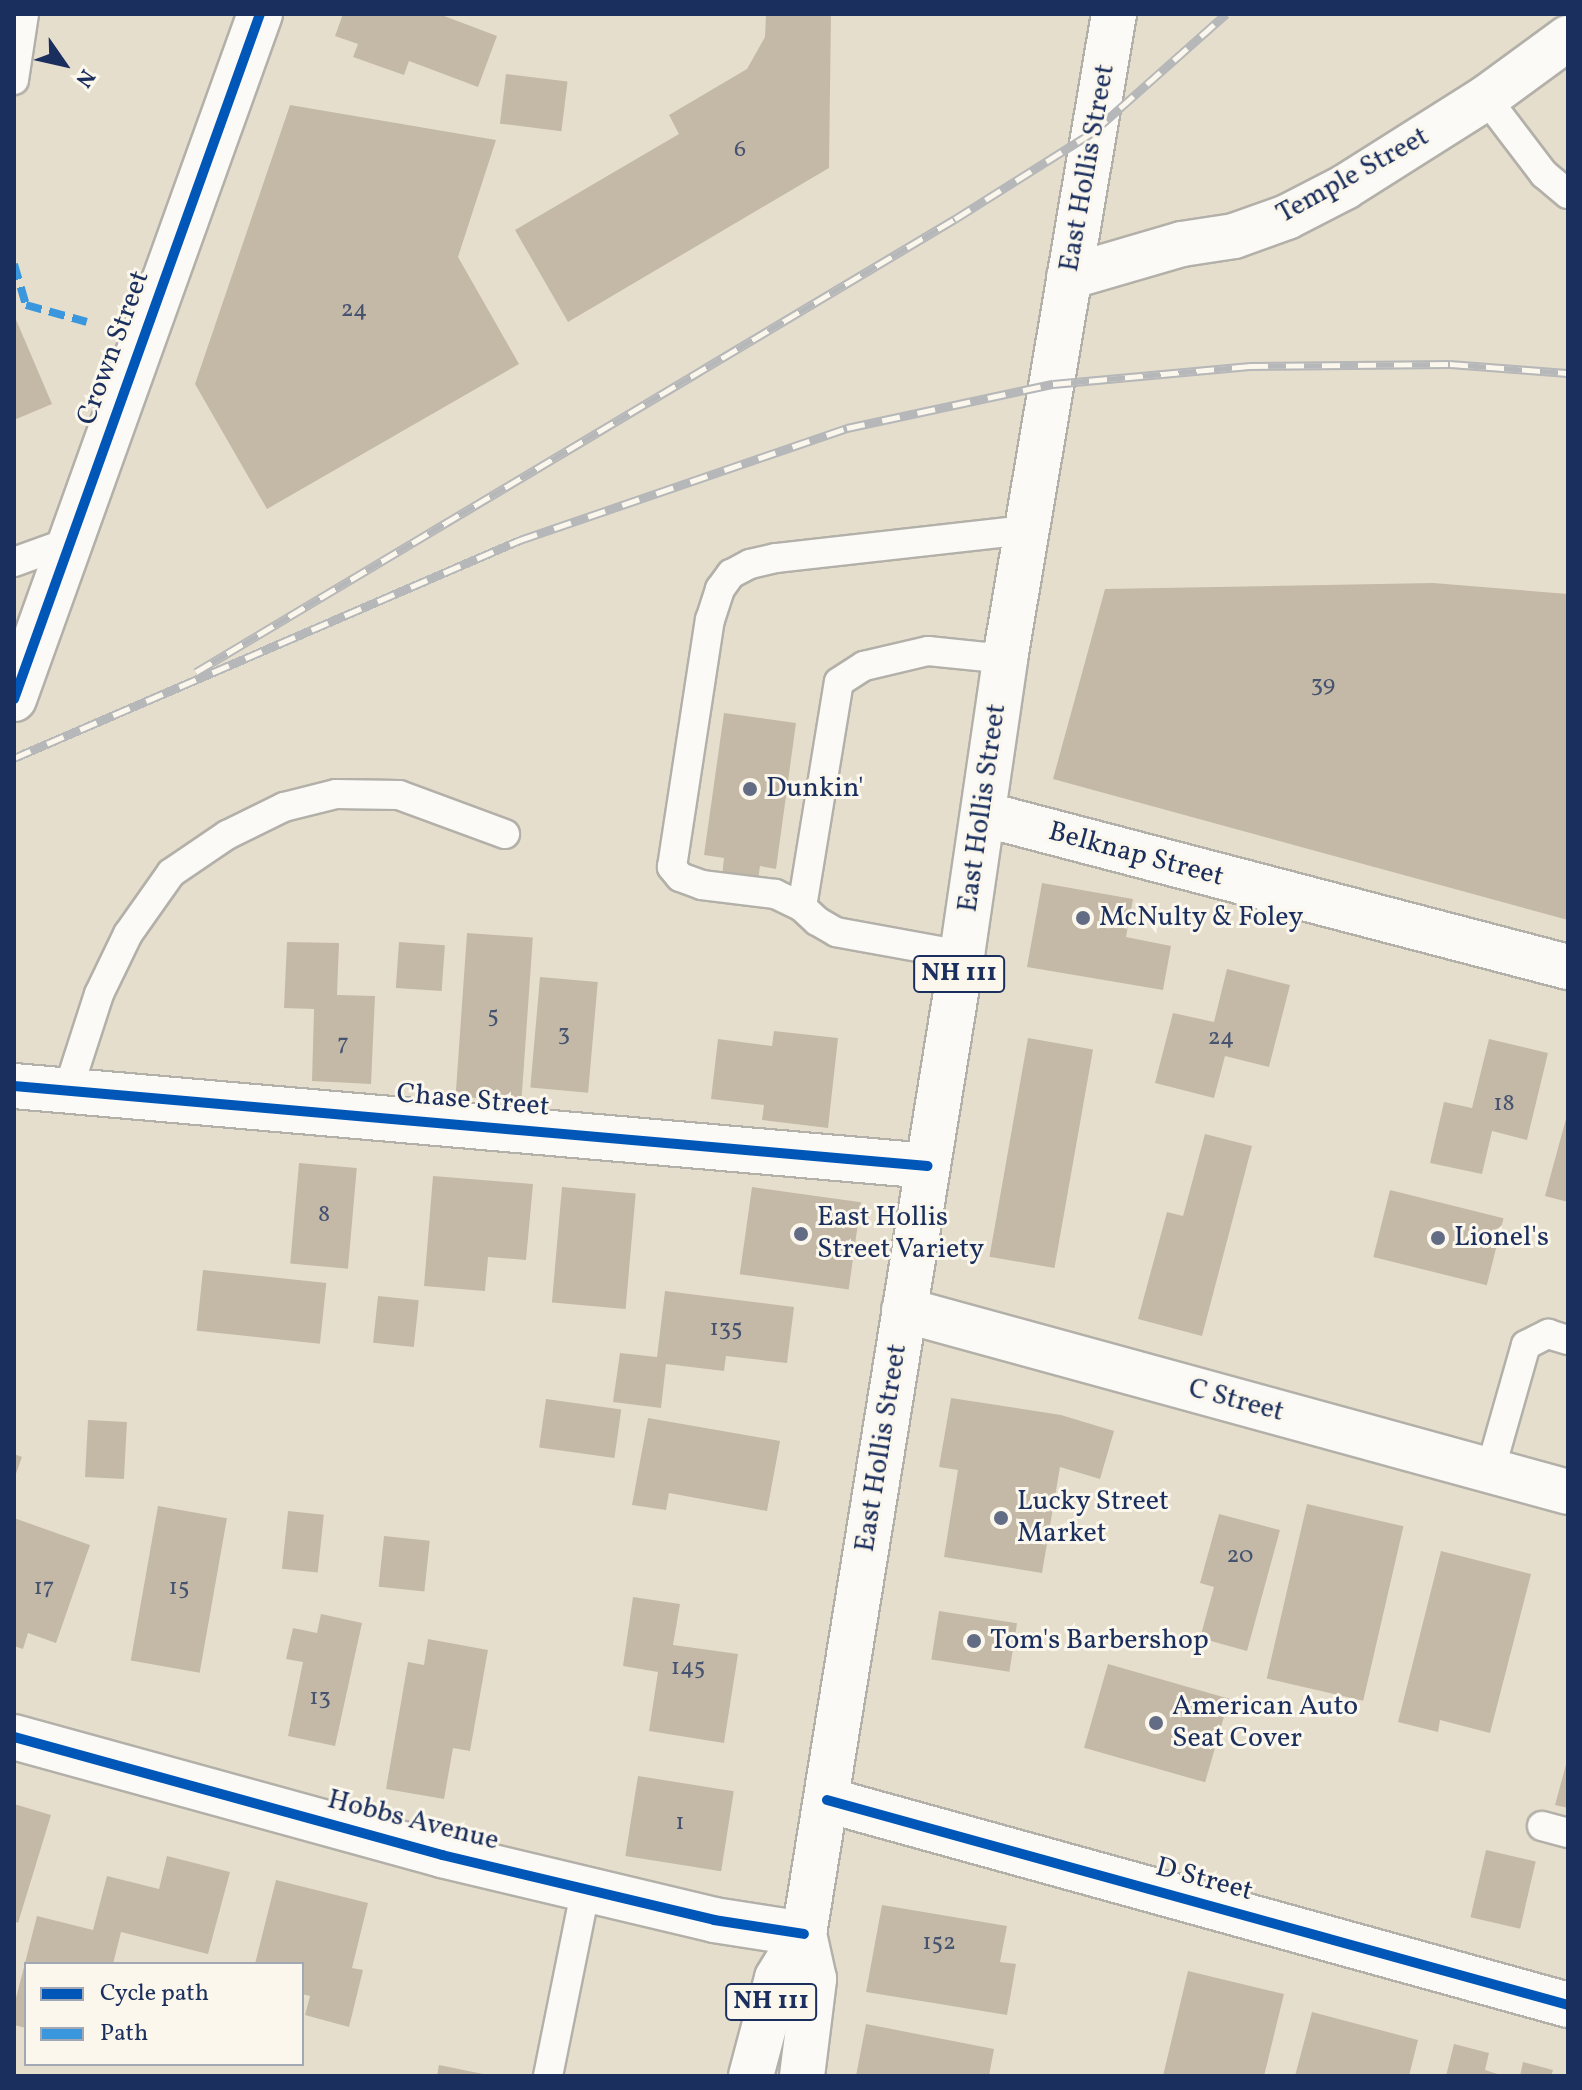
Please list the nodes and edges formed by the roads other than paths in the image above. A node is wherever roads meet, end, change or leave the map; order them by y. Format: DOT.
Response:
graph roads {
  1 [pos="24,14"];
  2 [pos="260,14"];
  3 [pos="1114,14"];
  4 [pos="1568,38"];
  5 [pos="14,80"];
  6 [pos="1486,98"];
  7 [pos="1568,194"];
  8 [pos="1069,277"];
  9 [pos="1027,530"];
  10 [pos="72,541"];
  11 [pos="14,562"];
  12 [pos="1005,659"];
  13 [pos="14,699"];
  14 [pos="983,814"];
  15 [pos="505,834"];
  16 [pos="802,907"];
  17 [pos="962,955"];
  18 [pos="1568,967"];
  19 [pos="14,1086"];
  20 [pos="68,1090"];
  21 [pos="928,1166"];
  22 [pos="904,1310"];
  23 [pos="1568,1340"];
  24 [pos="1490,1471"];
  25 [pos="1568,1492"];
  26 [pos="14,1737"];
  27 [pos="827,1800"];
  28 [pos="586,1887"];
  29 [pos="804,1934"];
  30 [pos="1566,1996"];
  31 [pos="548,2076"];
  32 [pos="751,2076"];
  33 [pos="802,2076"];
  1 -- 5 [label="lane"];
  2 -- 10 [label="street, Crown Street"];
  3 -- 8 [label="street, East Hollis Street / NH 111"];
  4 -- 6 [label="street, Temple Street"];
  6 -- 7 [label="lane"];
  6 -- 8 [label="street, Temple Street"];
  8 -- 9 [label="street, East Hollis Street / NH 111"];
  9 -- 12 [label="street, East Hollis Street / NH 111"];
  9 -- 16 [label="lane"];
  10 -- 11 [label="lane"];
  10 -- 13 [label="street, Crown Street"];
  12 -- 14 [label="street, East Hollis Street / NH 111"];
  12 -- 16 [label="lane"];
  14 -- 17 [label="street, East Hollis Street / NH 111"];
  14 -- 18 [label="street, Belknap Street"];
  15 -- 20 [label="lane"];
  16 -- 17 [label="lane"];
  17 -- 21 [label="street, East Hollis Street / NH 111"];
  19 -- 20 [label="street, Chase Street"];
  20 -- 21 [label="street, Chase Street"];
  21 -- 22 [label="street, East Hollis Street / NH 111"];
  22 -- 24 [label="street, C Street"];
  22 -- 27 [label="street, East Hollis Street / NH 111"];
  23 -- 24 [label="lane"];
  24 -- 25 [label="street, C Street"];
  26 -- 28 [label="street, Hobbs Avenue"];
  27 -- 29 [label="street, East Hollis Street / NH 111"];
  27 -- 30 [label="street, D Street"];
  28 -- 29 [label="street, Hobbs Avenue"];
  28 -- 31 [label="lane"];
  29 -- 32 [label="street, East Hollis Street / NH 111"];
  29 -- 33 [label="street, East Hollis Street / NH 111"];
}
